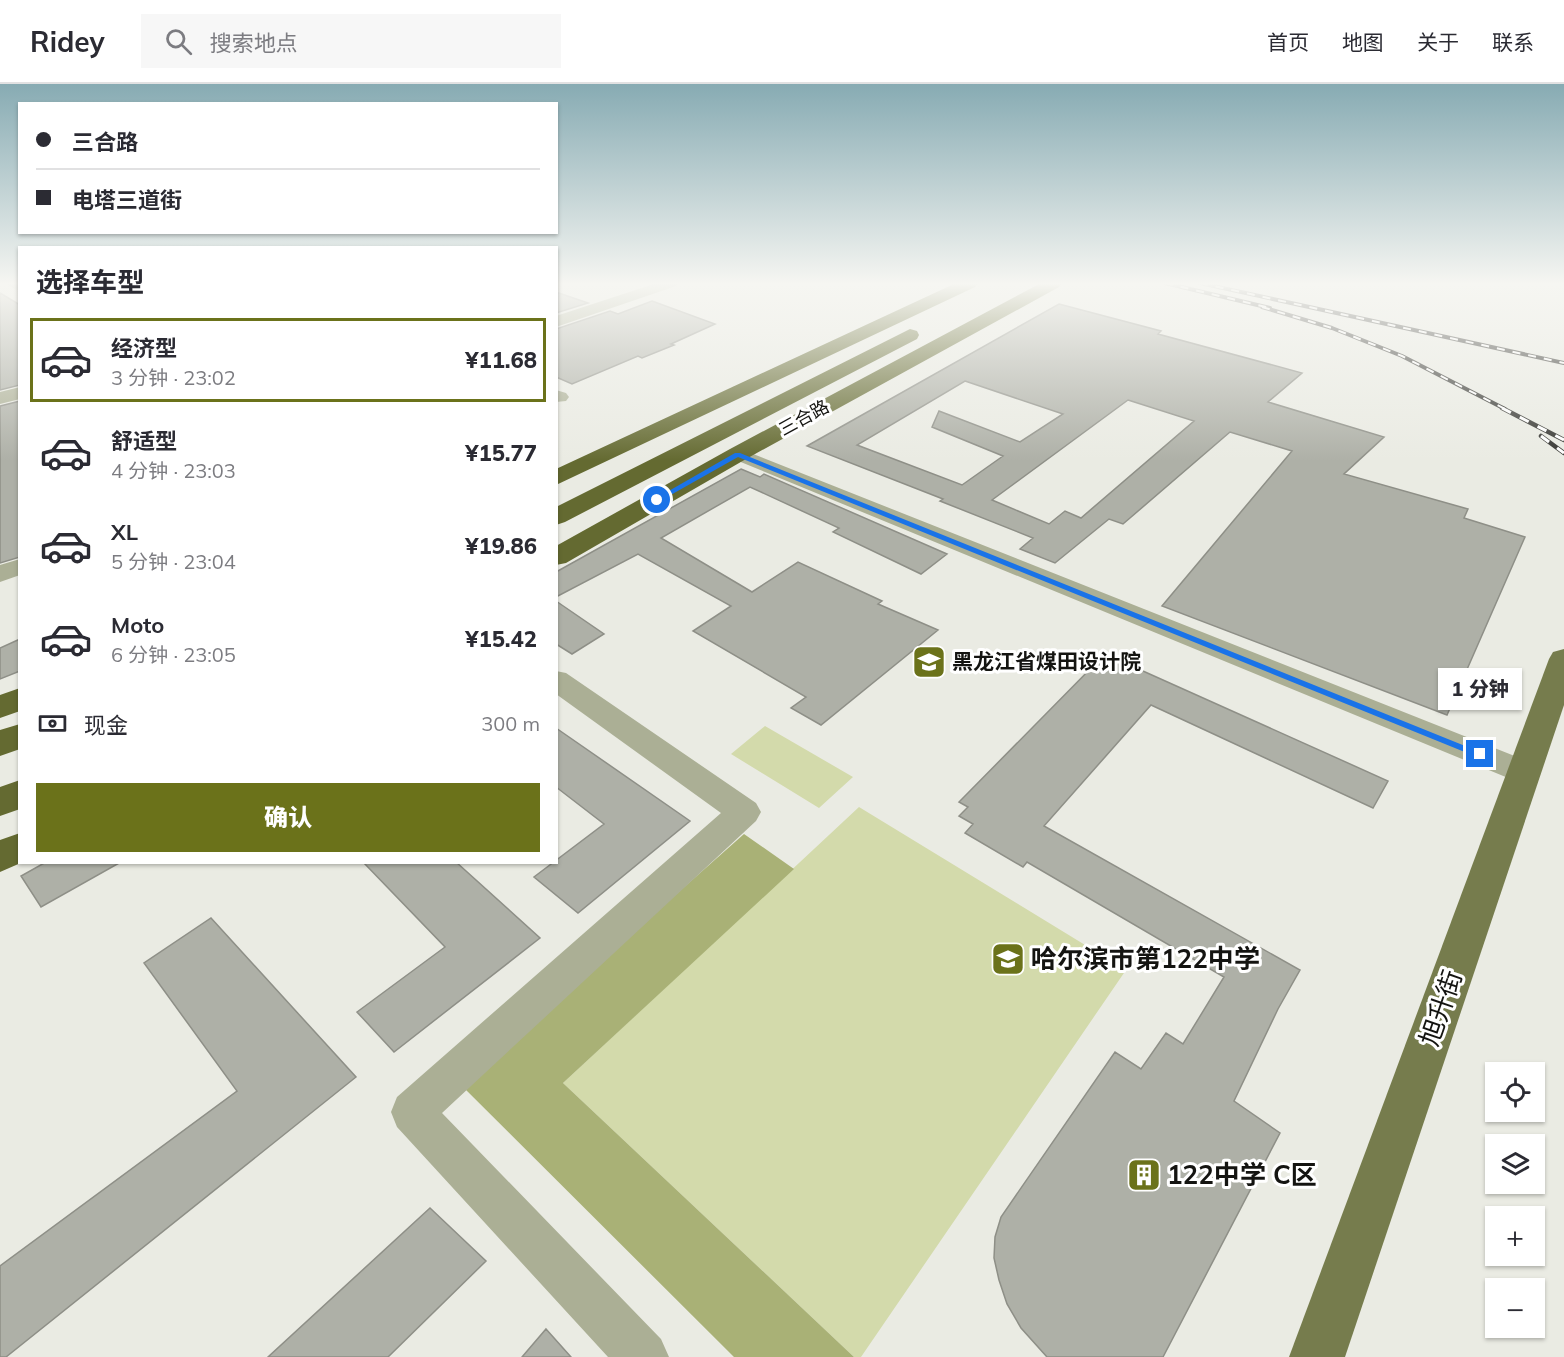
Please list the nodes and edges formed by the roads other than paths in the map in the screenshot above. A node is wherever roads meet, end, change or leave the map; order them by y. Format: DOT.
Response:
graph roads {
  1 [pos="801,342"];
  2 [pos="865,342"];
  3 [pos="895,342"];
  4 [pos="944,342"];
  5 [pos="696,390"];
  6 [pos="18,394"];
  7 [pos="0,398"];
  8 [pos="738,454"];
  9 [pos="558,477"];
  10 [pos="558,516"];
  11 [pos="558,556"];
  12 [pos="18,567"];
  13 [pos="0,574"];
  14 [pos="1564,658"];
  15 [pos="558,681"];
  16 [pos="18,700"];
  17 [pos="0,707"];
  18 [pos="18,736"];
  19 [pos="0,744"];
  20 [pos="1524,772"];
  21 [pos="18,794"];
  22 [pos="0,803"];
  23 [pos="18,848"];
  24 [pos="0,857"];
  25 [pos="642,1357"];
  26 [pos="1317,1357"];
  1 -- 5 [label="highway"];
  2 -- 9 [label="highway"];
  3 -- 10 [label="highway, 三合路"];
  4 -- 8 [label="highway, 三合路"];
  6 -- 7 [label="street"];
  8 -- 11 [label="highway, 三合路"];
  8 -- 20 [label="street"];
  12 -- 13 [label="street"];
  14 -- 20 [label="main road, 旭升街"];
  15 -- 25 [label="street"];
  16 -- 17 [label="highway"];
  18 -- 19 [label="highway"];
  20 -- 26 [label="main road, 旭升街"];
  21 -- 22 [label="highway"];
  23 -- 24 [label="highway"];
}
